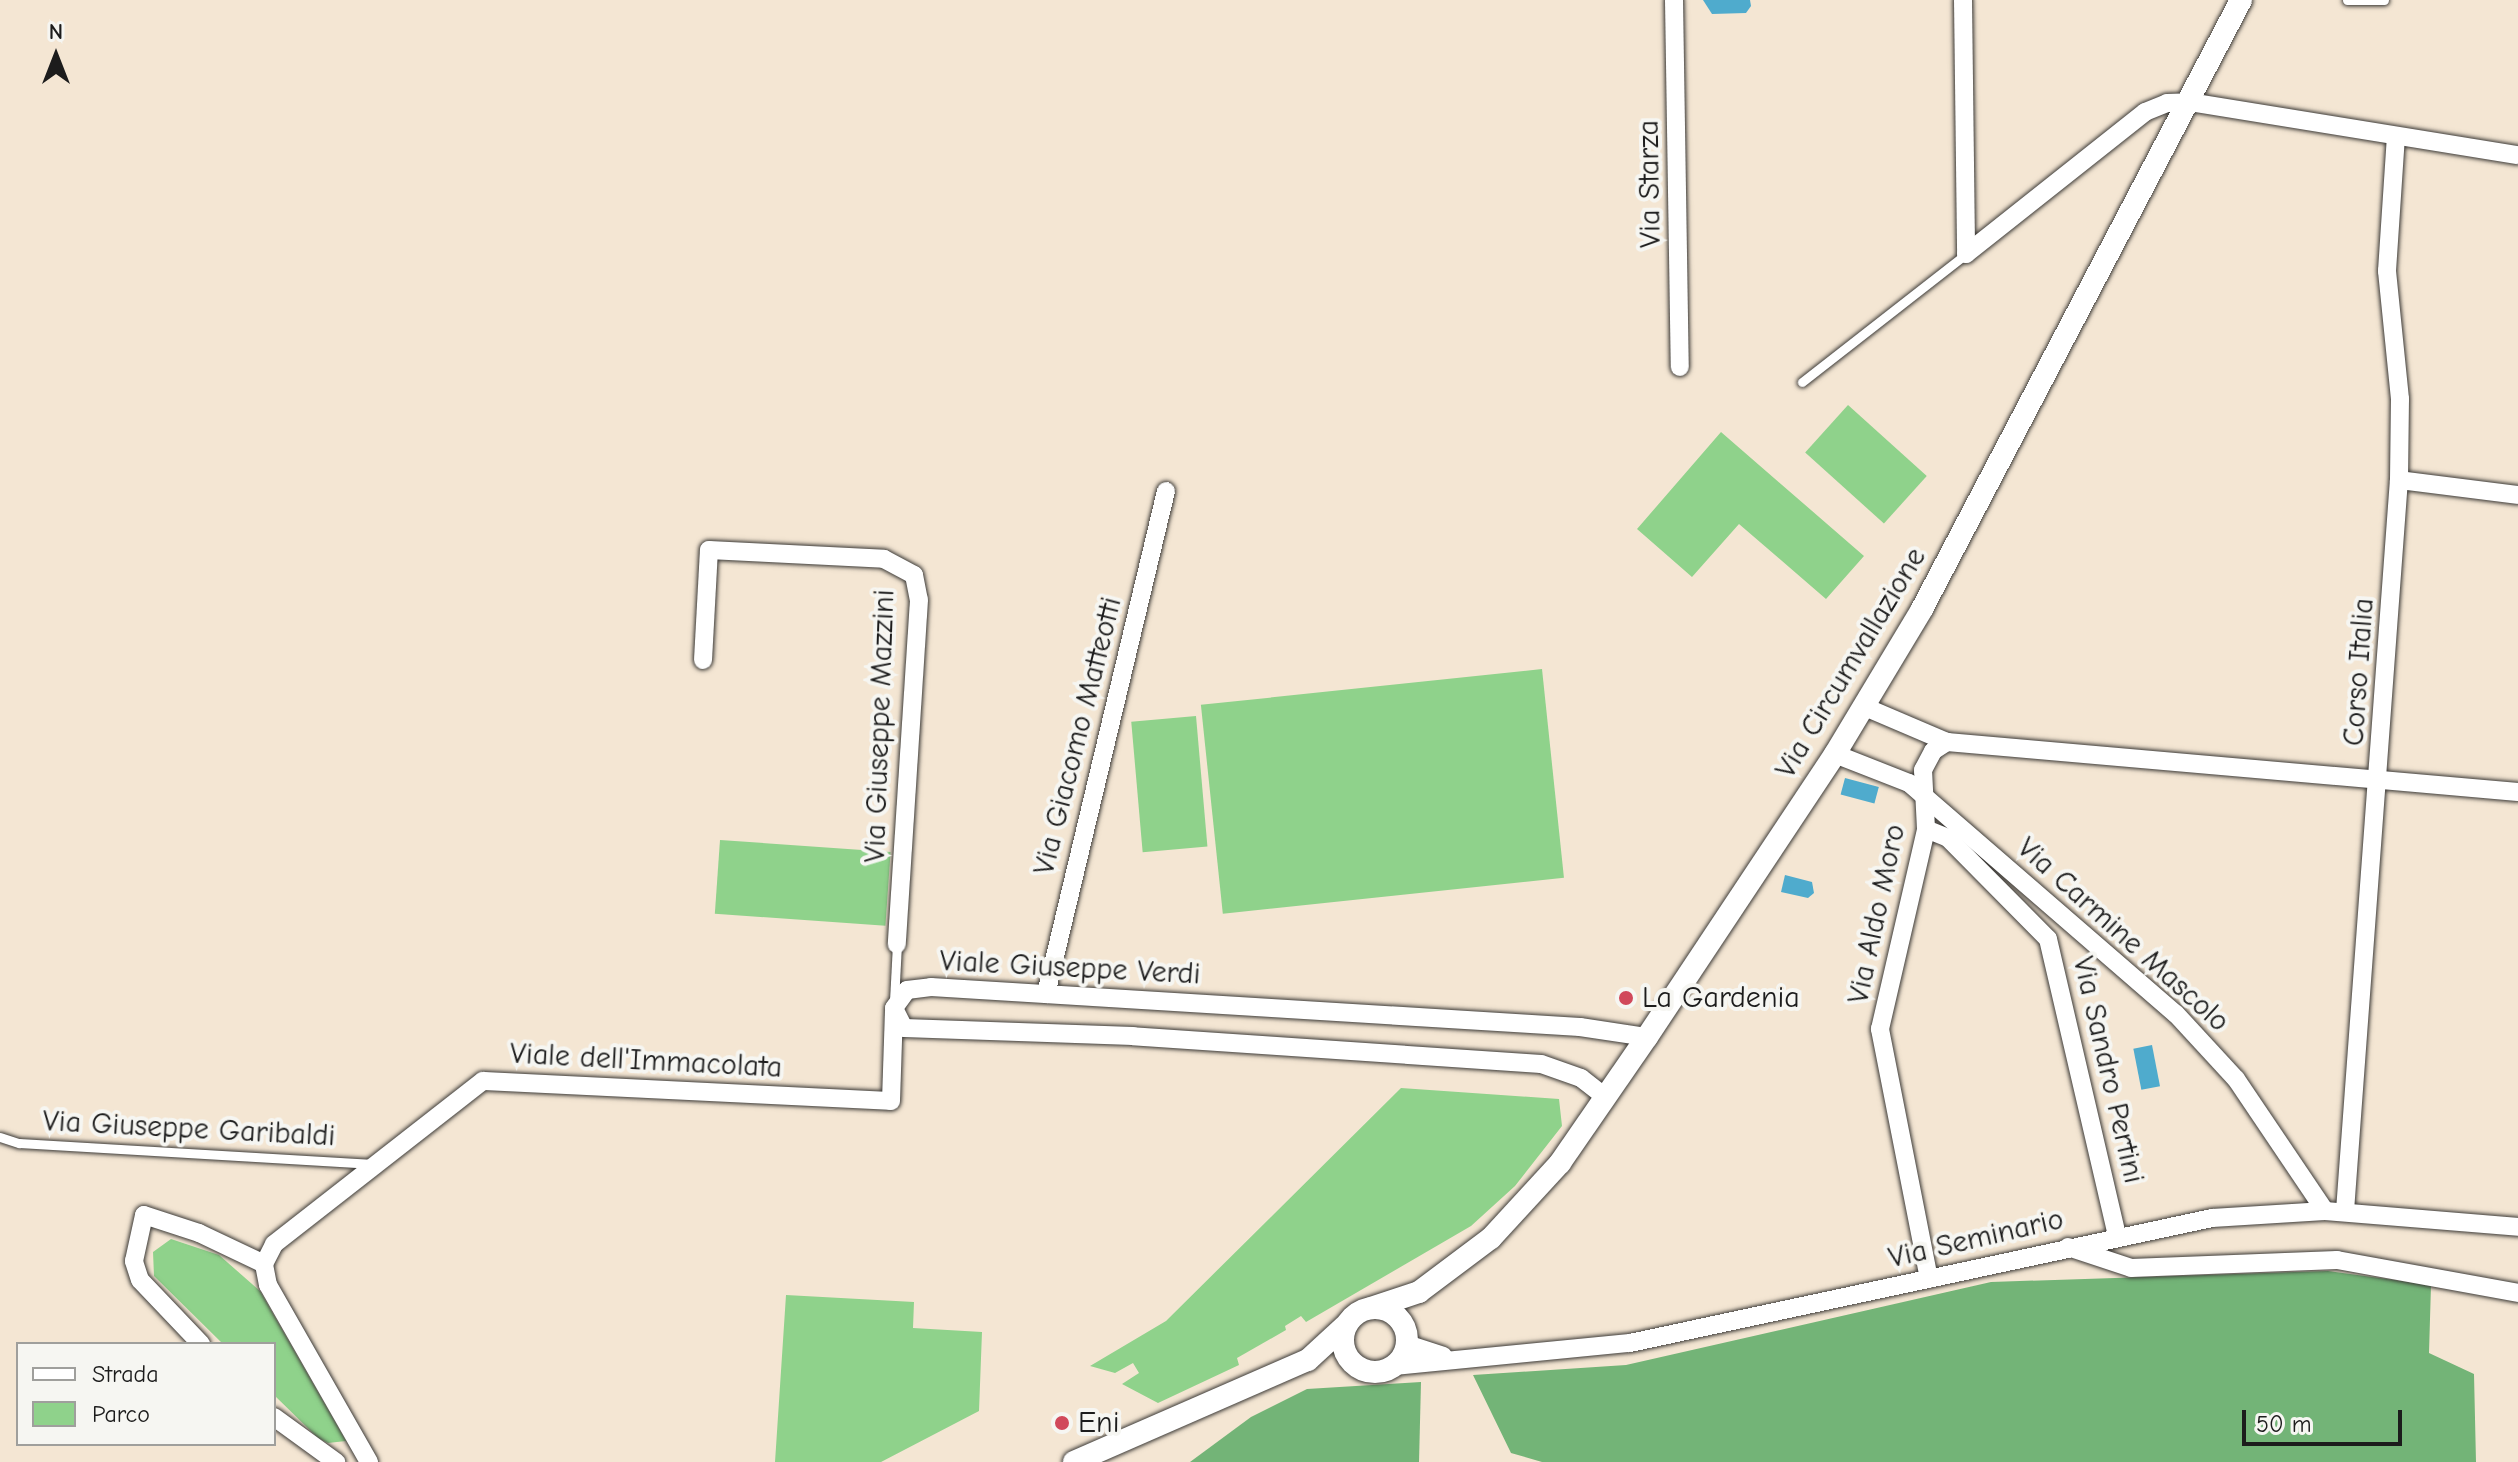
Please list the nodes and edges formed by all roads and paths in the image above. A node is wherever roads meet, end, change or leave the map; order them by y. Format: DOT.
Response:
graph roads {
  1 [pos="1674,0"];
  2 [pos="1963,0"];
  3 [pos="2241,0"];
  4 [pos="2347,0"];
  5 [pos="2384,0"];
  6 [pos="2190,102"];
  7 [pos="2396,136"];
  8 [pos="2518,155"];
  9 [pos="1966,254"];
  10 [pos="1680,367"];
  11 [pos="1802,382"];
  12 [pos="2399,480"];
  13 [pos="1166,491"];
  14 [pos="2518,495"];
  15 [pos="703,660"];
  16 [pos="1865,707"];
  17 [pos="1947,742"];
  18 [pos="1835,754"];
  19 [pos="2380,779"];
  20 [pos="2518,792"];
  21 [pos="1927,797"];
  22 [pos="1926,829"];
  23 [pos="897,944"];
  24 [pos="1046,994"];
  25 [pos="894,1008"];
  26 [pos="1647,1037"];
  27 [pos="1604,1096"];
  28 [pos="0,1137"];
  29 [pos="377,1164"];
  30 [pos="2325,1211"];
  31 [pos="2345,1211"];
  32 [pos="2518,1227"];
  33 [pos="2117,1235"];
  34 [pos="2068,1247"];
  35 [pos="264,1264"];
  36 [pos="1929,1279"];
  37 [pos="1419,1292"];
  38 [pos="2518,1293"];
  39 [pos="1371,1308"];
  40 [pos="1345,1326"];
  41 [pos="1406,1336"];
  42 [pos="199,1342"];
  43 [pos="1449,1358"];
  44 [pos="1308,1360"];
  45 [pos="1355,1366"];
  46 [pos="1394,1366"];
  47 [pos="276,1418"];
  48 [pos="336,1462"];
  49 [pos="369,1462"];
  50 [pos="1074,1462"];
  1 -- 10 [label="street, Via Starza"];
  2 -- 9 [label="street"];
  3 -- 6 [label="street, Via Circumvallazione"];
  4 -- 5 [label="lane"];
  6 -- 7 [label="street"];
  6 -- 9 [label="street"];
  6 -- 16 [label="street, Via Circumvallazione"];
  7 -- 8 [label="street"];
  7 -- 12 [label="street, Corso Italia"];
  9 -- 11 [label="lane"];
  12 -- 14 [label="street"];
  12 -- 19 [label="street, Corso Italia"];
  13 -- 24 [label="street, Via Giacomo Matteotti"];
  15 -- 23 [label="street, Via Giuseppe Mazzini"];
  16 -- 17 [label="street"];
  16 -- 18 [label="street, Via Circumvallazione"];
  17 -- 19 [label="street"];
  17 -- 21 [label="street, Via Aldo Moro"];
  18 -- 21 [label="street, Via Carmine Mascolo"];
  18 -- 26 [label="street, Via Circumvallazione"];
  19 -- 20 [label="street"];
  19 -- 31 [label="street, Corso Italia"];
  21 -- 22 [label="street, Via Aldo Moro"];
  21 -- 30 [label="street, Via Carmine Mascolo"];
  22 -- 33 [label="street, Via Sandro Pertini"];
  22 -- 36 [label="street, Via Aldo Moro"];
  23 -- 25 [label="lane, Via Giuseppe Mazzini"];
  24 -- 25 [label="street, Viale Giuseppe Verdi"];
  24 -- 26 [label="street, Viale Giuseppe Verdi"];
  25 -- 27 [label="street"];
  25 -- 29 [label="street, Viale dell'Immacolata"];
  26 -- 27 [label="street, Via Circumvallazione"];
  27 -- 37 [label="street, Via Circumvallazione"];
  28 -- 29 [label="lane, Via Giuseppe Garibaldi"];
  29 -- 35 [label="street, Viale dell'Immacolata"];
  30 -- 31 [label="street, Via Seminario"];
  30 -- 33 [label="street, Via Seminario"];
  31 -- 32 [label="street, Via Seminario"];
  33 -- 34 [label="street, Via Seminario"];
  34 -- 36 [label="street, Via Seminario"];
  34 -- 38 [label="street"];
  35 -- 42 [label="street"];
  35 -- 49 [label="street"];
  36 -- 43 [label="street, Via Seminario"];
  37 -- 39 [label="street, Via Circumvallazione"];
  37 -- 41 [label="street"];
  39 -- 40 [label="street"];
  39 -- 41 [label="street"];
  40 -- 44 [label="street"];
  40 -- 45 [label="street"];
  41 -- 43 [label="street, Via Seminario"];
  41 -- 46 [label="street"];
  43 -- 46 [label="street, Via Seminario"];
  44 -- 45 [label="street"];
  44 -- 50 [label="street"];
  45 -- 46 [label="street"];
  47 -- 48 [label="street"];
}
